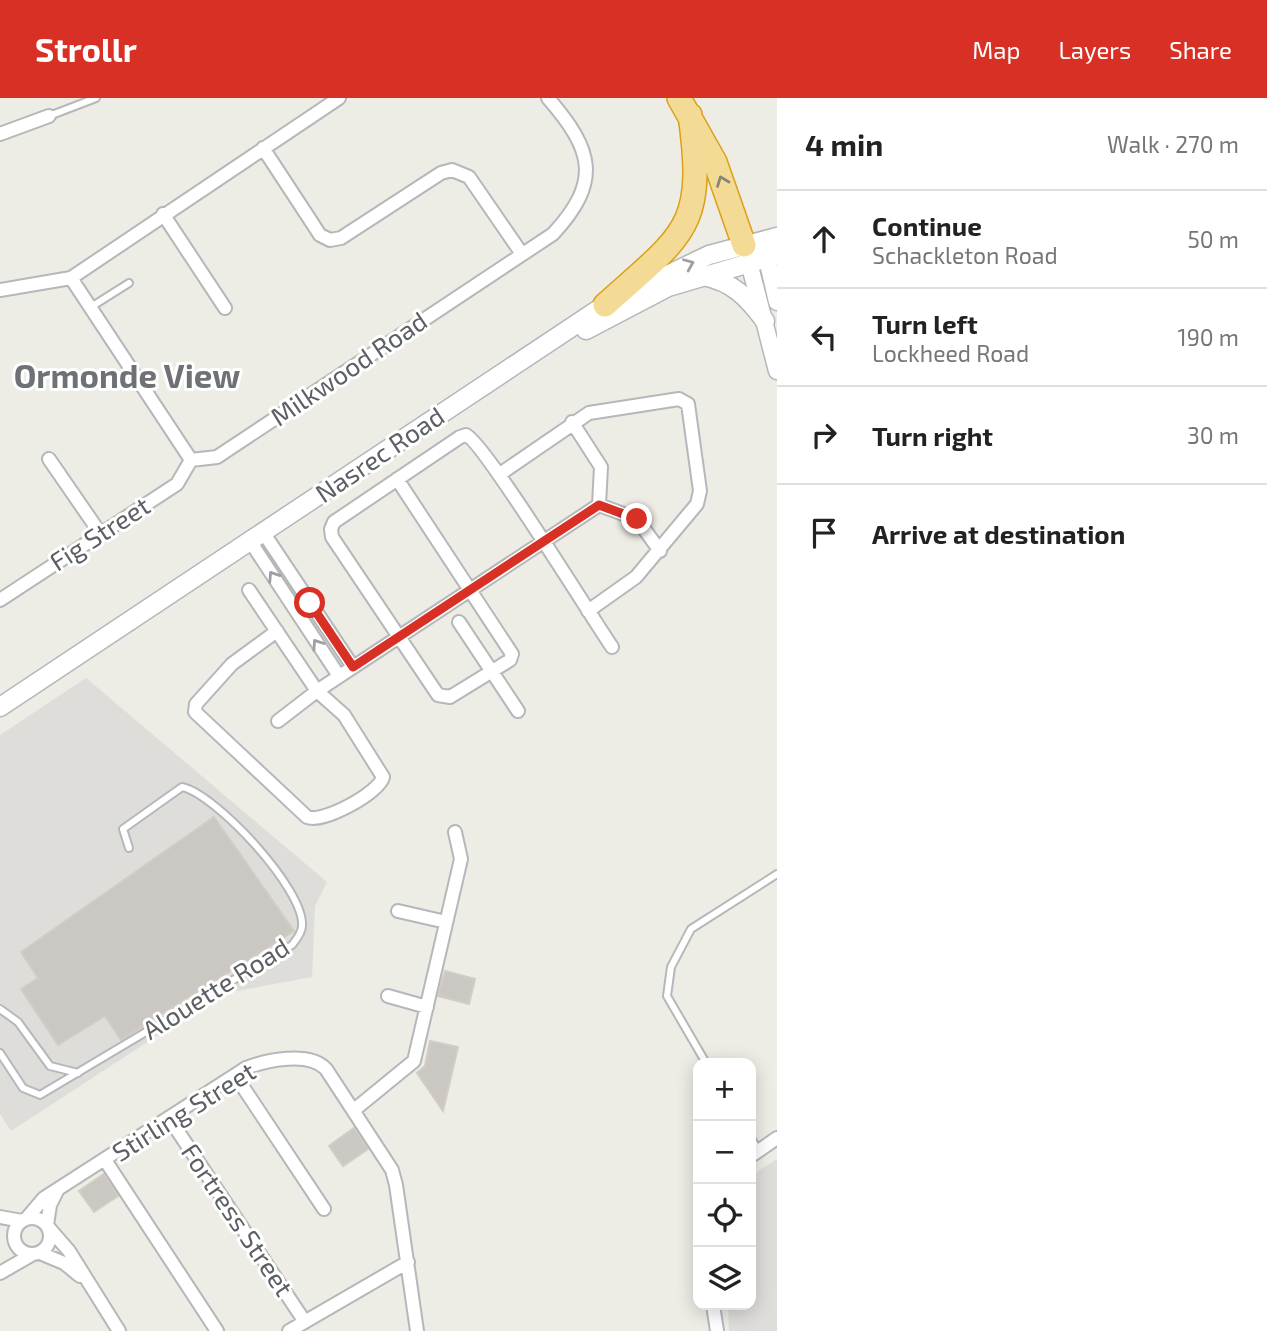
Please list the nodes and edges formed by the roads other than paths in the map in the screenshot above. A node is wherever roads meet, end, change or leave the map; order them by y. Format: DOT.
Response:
graph roads {
  1 [pos="96,98"];
  2 [pos="339,98"];
  3 [pos="548,98"];
  4 [pos="685,106"];
  5 [pos="49,116"];
  6 [pos="0,134"];
  7 [pos="263,148"];
  8 [pos="163,214"];
  9 [pos="763,249"];
  10 [pos="522,254"];
  11 [pos="701,276"];
  12 [pos="71,278"];
  13 [pos="129,283"];
  14 [pos="0,290"];
  15 [pos="777,302"];
  16 [pos="605,305"];
  17 [pos="91,307"];
  18 [pos="225,309"];
  19 [pos="765,321"];
  20 [pos="777,371"];
  21 [pos="572,422"];
  22 [pos="49,459"];
  23 [pos="191,460"];
  24 [pos="500,474"];
  25 [pos="397,479"];
  26 [pos="599,505"];
  27 [pos="100,533"];
  28 [pos="259,540"];
  29 [pos="542,542"];
  30 [pos="660,551"];
  31 [pos="249,590"];
  32 [pos="472,590"];
  33 [pos="0,600"];
  34 [pos="310,603"];
  35 [pos="588,611"];
  36 [pos="296,612"];
  37 [pos="459,622"];
  38 [pos="277,631"];
  39 [pos="400,637"];
  40 [pos="612,647"];
  41 [pos="353,667"];
  42 [pos="491,672"];
  43 [pos="339,677"];
  44 [pos="317,691"];
  45 [pos="0,707"];
  46 [pos="517,711"];
  47 [pos="0,717"];
  48 [pos="278,721"];
  49 [pos="455,832"];
  50 [pos="129,848"];
  51 [pos="777,874"];
  52 [pos="398,911"];
  53 [pos="446,922"];
  54 [pos="388,996"];
  55 [pos="427,1007"];
  56 [pos="0,1009"];
  57 [pos="0,1053"];
  58 [pos="703,1058"];
  59 [pos="80,1073"];
  60 [pos="235,1075"];
  61 [pos="354,1110"];
  62 [pos="169,1118"];
  63 [pos="777,1138"];
  64 [pos="756,1152"];
  65 [pos="105,1160"];
  66 [pos="57,1191"];
  67 [pos="324,1209"];
  68 [pos="0,1217"];
  69 [pos="24,1219"];
  70 [pos="0,1223"];
  71 [pos="48,1226"];
  72 [pos="15,1239"];
  73 [pos="37,1253"];
  74 [pos="408,1262"];
  75 [pos="0,1272"];
  76 [pos="86,1281"];
  77 [pos="714,1310"];
  78 [pos="304,1322"];
  79 [pos="119,1331"];
  80 [pos="217,1331"];
  81 [pos="289,1331"];
  82 [pos="417,1331"];
  83 [pos="717,1331"];
  1 -- 5 [label="lane"];
  2 -- 7 [label="street"];
  3 -- 10 [label="street, Milkwood Road"];
  9 -- 4 [label="highway, one-way"];
  4 -- 16 [label="highway"];
  5 -- 6 [label="street"];
  7 -- 8 [label="street"];
  7 -- 10 [label="street"];
  8 -- 12 [label="street"];
  8 -- 18 [label="street"];
  9 -- 11 [label="main road, Nasrec Road"];
  9 -- 15 [label="street"];
  16 -- 9 [label="main road, Nasrec Road, one-way"];
  9 -- 19 [label="street"];
  10 -- 23 [label="street, Milkwood Road"];
  11 -- 19 [label="main road"];
  11 -- 28 [label="main road, Nasrec Road"];
  12 -- 14 [label="street"];
  12 -- 17 [label="street"];
  13 -- 17 [label="lane"];
  16 -- 28 [label="main road, Nasrec Road"];
  17 -- 23 [label="street"];
  19 -- 20 [label="street"];
  21 -- 24 [label="street"];
  21 -- 26 [label="street"];
  21 -- 30 [label="street"];
  22 -- 27 [label="street"];
  23 -- 27 [label="street, Fig Street"];
  24 -- 25 [label="street"];
  24 -- 29 [label="street"];
  25 -- 32 [label="street"];
  25 -- 39 [label="street"];
  26 -- 29 [label="street"];
  26 -- 30 [label="street"];
  27 -- 33 [label="street, Fig Street"];
  28 -- 34 [label="street"];
  36 -- 28 [label="street, one-way"];
  28 -- 45 [label="main road, Nasrec Road"];
  28 -- 47 [label="main road, Nasrec Road"];
  29 -- 32 [label="street"];
  29 -- 35 [label="street"];
  30 -- 35 [label="street"];
  31 -- 38 [label="street"];
  32 -- 39 [label="street"];
  32 -- 42 [label="street"];
  34 -- 36 [label="street"];
  34 -- 41 [label="street"];
  35 -- 40 [label="street"];
  43 -- 36 [label="street, one-way"];
  37 -- 42 [label="street"];
  38 -- 44 [label="street"];
  38 -- 44 [label="street"];
  39 -- 41 [label="street"];
  39 -- 42 [label="street"];
  41 -- 43 [label="street"];
  42 -- 46 [label="street"];
  43 -- 44 [label="street"];
  44 -- 48 [label="street"];
  49 -- 53 [label="street"];
  50 -- 59 [label="lane, Alouette Road"];
  51 -- 58 [label="lane"];
  52 -- 53 [label="street"];
  53 -- 55 [label="street"];
  54 -- 55 [label="street"];
  55 -- 61 [label="street"];
  56 -- 59 [label="lane"];
  57 -- 59 [label="lane, Alouette Road"];
  60 -- 61 [label="street, Stirling Street"];
  60 -- 62 [label="street, Stirling Street"];
  60 -- 67 [label="street"];
  61 -- 74 [label="street, Stirling Street"];
  62 -- 65 [label="street, Stirling Street"];
  62 -- 78 [label="street, Fortress Street"];
  63 -- 64 [label="street"];
  65 -- 66 [label="street, Stirling Street"];
  65 -- 80 [label="street"];
  66 -- 69 [label="street, Stirling Street"];
  66 -- 71 [label="street"];
  68 -- 69 [label="street"];
  69 -- 71 [label="street"];
  69 -- 72 [label="street"];
  70 -- 72 [label="street"];
  71 -- 73 [label="street"];
  71 -- 76 [label="street"];
  72 -- 73 [label="street"];
  72 -- 75 [label="street"];
  73 -- 75 [label="street"];
  73 -- 76 [label="street"];
  74 -- 78 [label="street"];
  74 -- 82 [label="street, Stirling Street"];
  76 -- 79 [label="street"];
  77 -- 83 [label="street"];
  78 -- 81 [label="street"];
}
